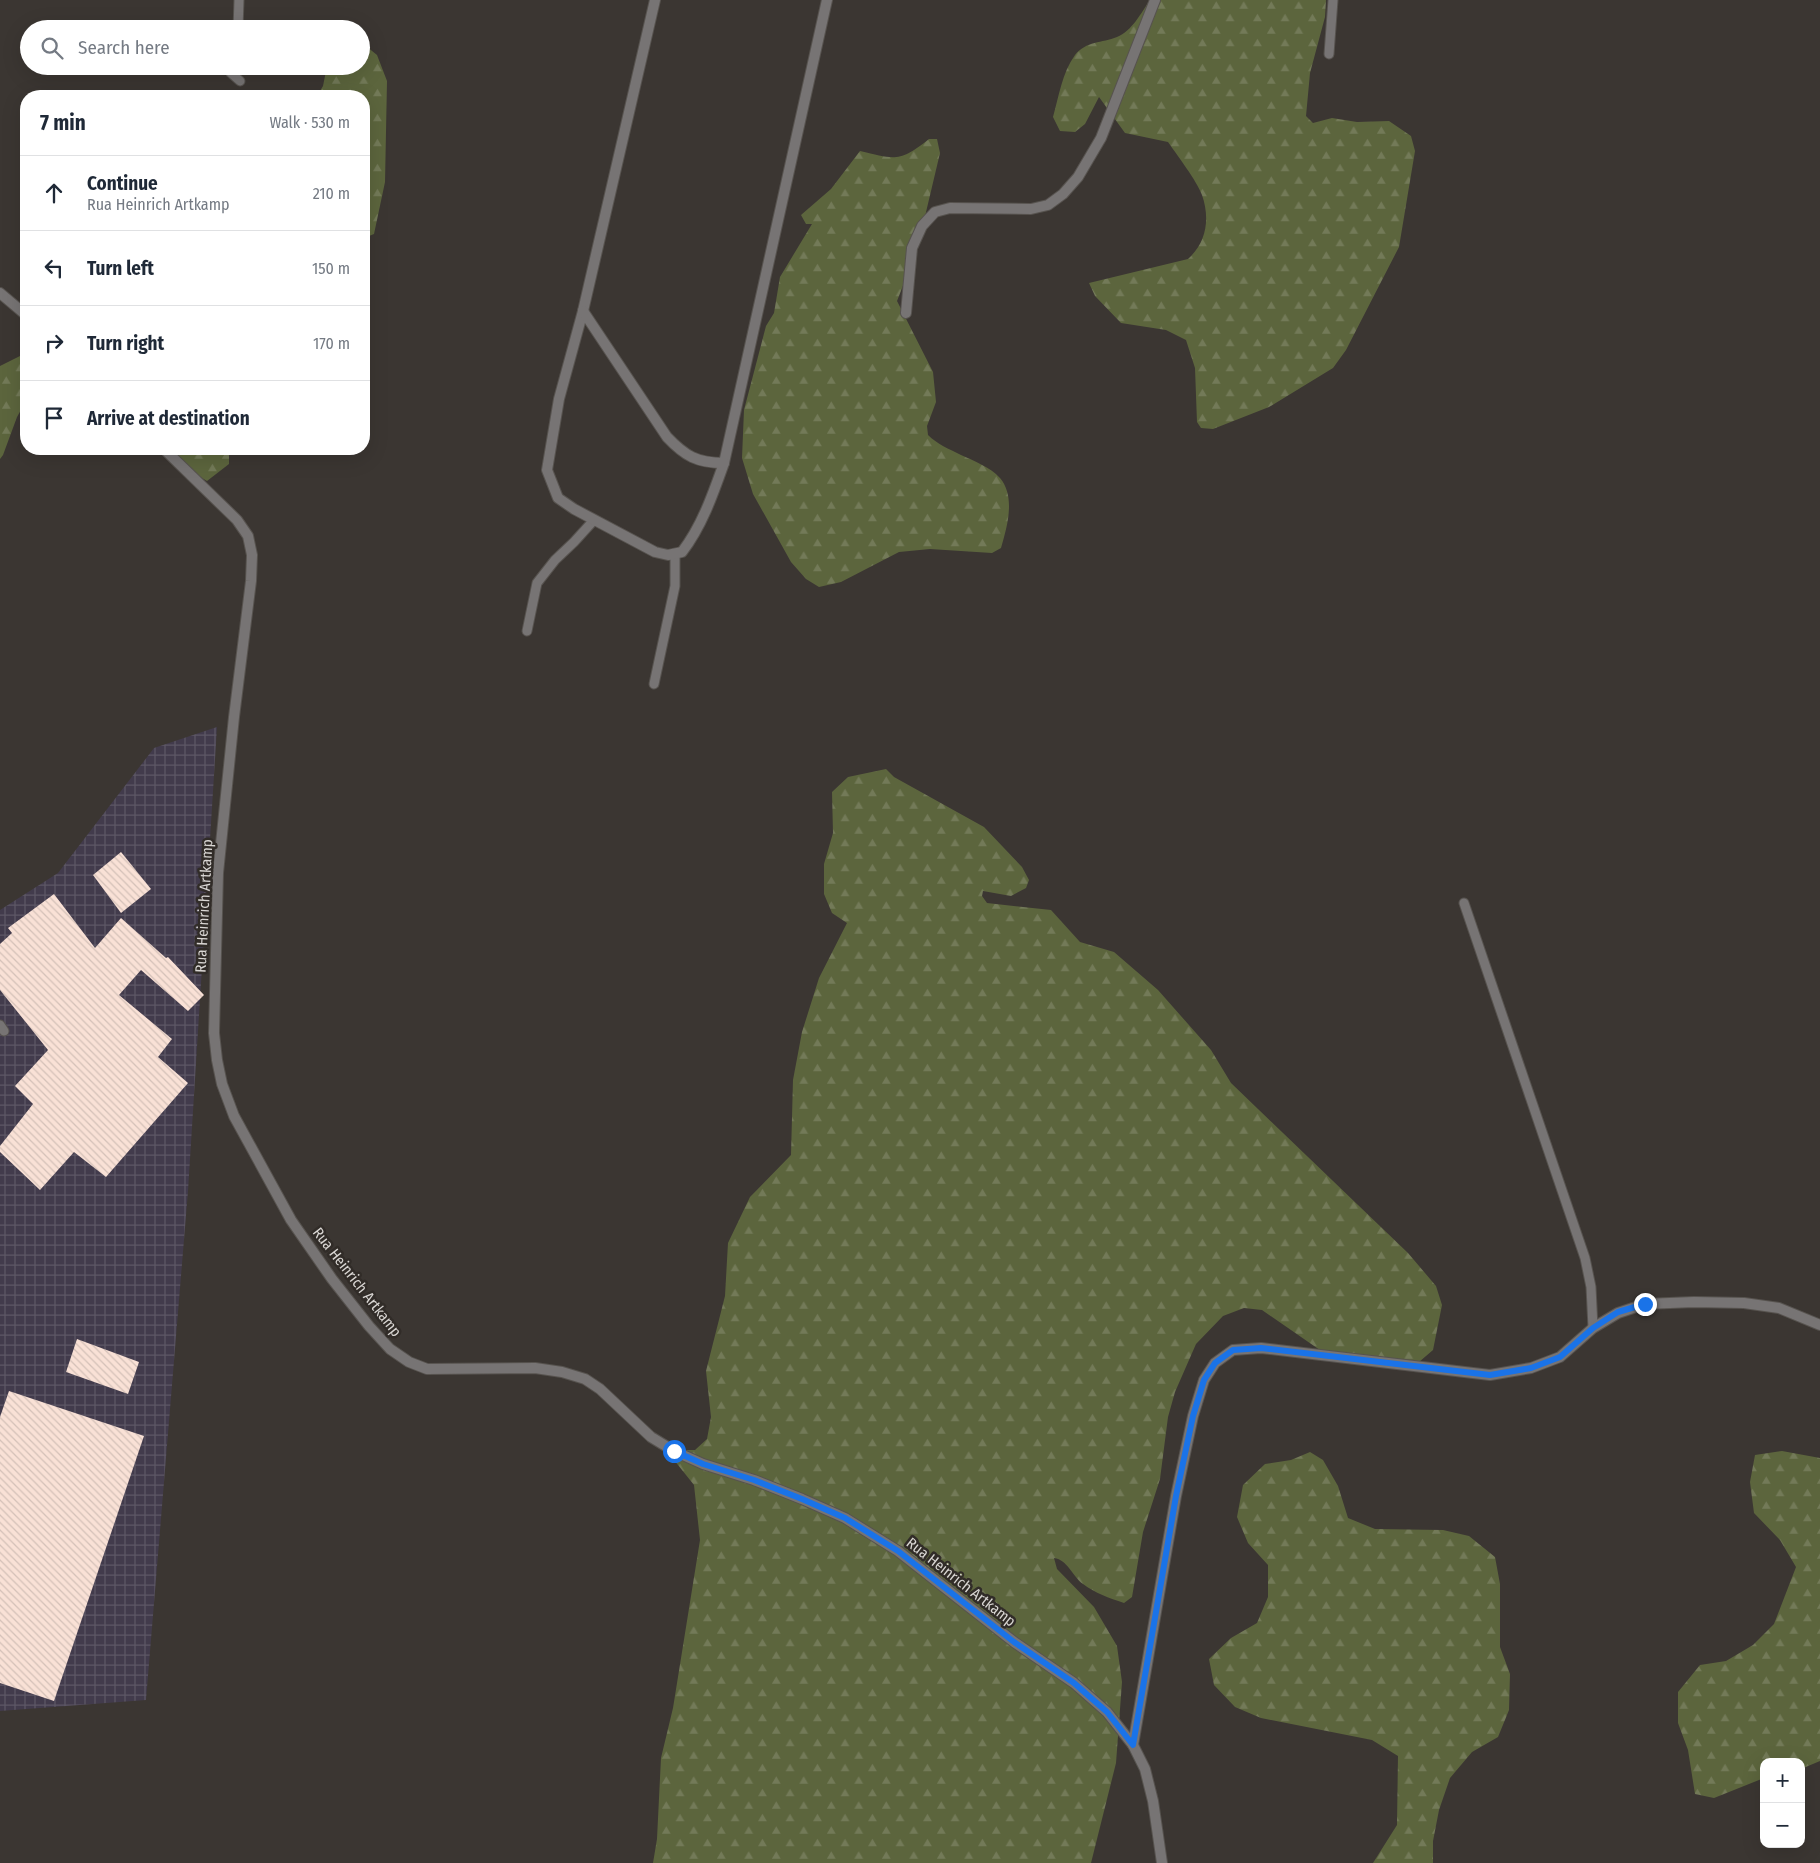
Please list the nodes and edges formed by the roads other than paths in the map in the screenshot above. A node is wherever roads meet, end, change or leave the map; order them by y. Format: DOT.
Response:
graph roads {
  1 [pos="239,0"];
  2 [pos="655,0"];
  3 [pos="827,0"];
  4 [pos="1155,0"];
  5 [pos="1333,0"];
  6 [pos="238,20"];
  7 [pos="1329,54"];
  8 [pos="233,75"];
  9 [pos="240,81"];
  10 [pos="0,293"];
  11 [pos="20,310"];
  12 [pos="583,311"];
  13 [pos="906,313"];
  14 [pos="170,455"];
  15 [pos="724,463"];
  16 [pos="594,520"];
  17 [pos="675,555"];
  18 [pos="527,631"];
  19 [pos="654,684"];
  20 [pos="1464,904"];
  21 [pos="1820,1325"];
  22 [pos="1593,1328"];
  23 [pos="1133,1745"];
  24 [pos="1162,1863"];
  1 -- 6 [label="lane"];
  2 -- 12 [label="street"];
  3 -- 15 [label="street"];
  4 -- 13 [label="street"];
  5 -- 7 [label="lane"];
  8 -- 9 [label="lane"];
  10 -- 11 [label="street"];
  12 -- 15 [label="street"];
  12 -- 16 [label="street"];
  14 -- 23 [label="street, Rua Heinrich Artkamp"];
  15 -- 17 [label="street"];
  16 -- 17 [label="street"];
  16 -- 18 [label="lane"];
  17 -- 19 [label="lane"];
  20 -- 22 [label="lane"];
  21 -- 22 [label="street"];
  22 -- 23 [label="street"];
  23 -- 24 [label="street, Rua Heinrich Artkamp"];
}
